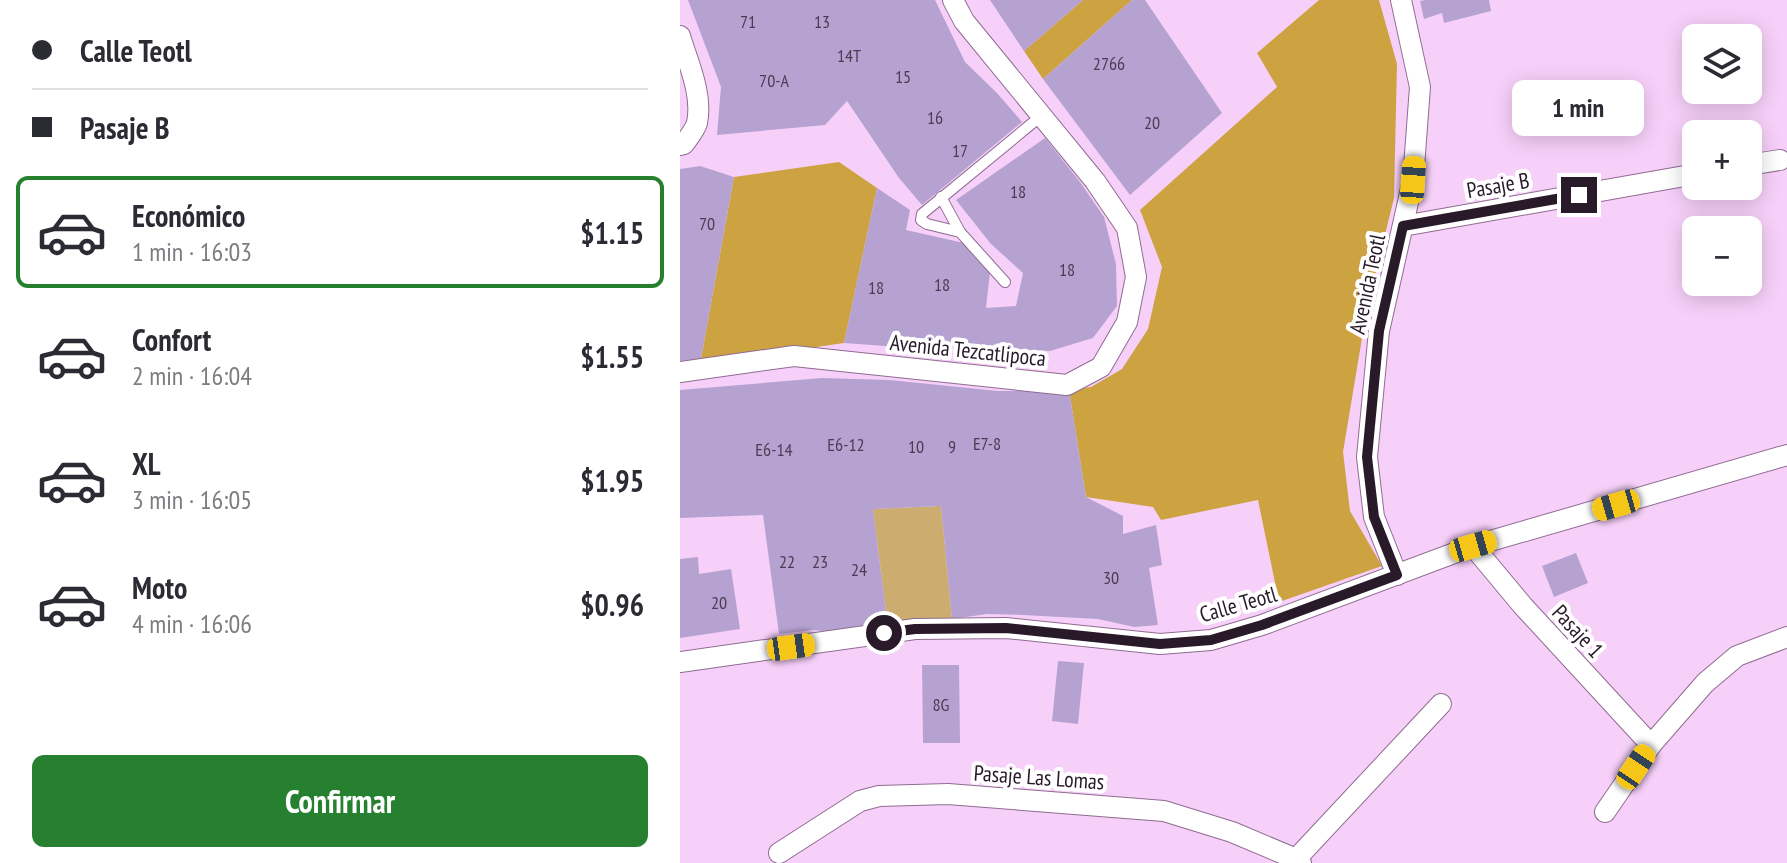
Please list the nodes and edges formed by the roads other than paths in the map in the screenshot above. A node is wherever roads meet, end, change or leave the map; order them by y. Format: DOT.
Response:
graph roads {
  1 [pos="953,0"];
  2 [pos="1401,0"];
  3 [pos="680,36"];
  4 [pos="1041,116"];
  5 [pos="680,145"];
  6 [pos="1780,160"];
  7 [pos="1762,163"];
  8 [pos="1682,176"];
  9 [pos="941,197"];
  10 [pos="1403,226"];
  11 [pos="960,232"];
  12 [pos="1005,282"];
  13 [pos="680,372"];
  14 [pos="1787,455"];
  15 [pos="1473,546"];
  16 [pos="1397,575"];
  17 [pos="1787,637"];
  18 [pos="680,662"];
  19 [pos="1441,704"];
  20 [pos="1651,745"];
  21 [pos="1605,812"];
  22 [pos="779,853"];
  23 [pos="1297,862"];
  1 -- 4 [label="street, Avenida Tezcatlipoca"];
  2 -- 10 [label="street, Avenida Teotl"];
  3 -- 5 [label="street"];
  4 -- 9 [label="lane"];
  4 -- 13 [label="street, Avenida Tezcatlipoca"];
  6 -- 7 [label="street"];
  8 -- 10 [label="street, Pasaje B"];
  9 -- 11 [label="lane"];
  9 -- 11 [label="lane"];
  10 -- 16 [label="street, Avenida Teotl"];
  11 -- 12 [label="lane"];
  14 -- 15 [label="street, Calle Teotl"];
  15 -- 16 [label="street, Calle Teotl"];
  15 -- 20 [label="street, Pasaje 1"];
  16 -- 18 [label="street, Calle Teotl"];
  17 -- 20 [label="street"];
  19 -- 23 [label="street"];
  20 -- 21 [label="street"];
  22 -- 23 [label="street, Pasaje Las Lomas"];
}
